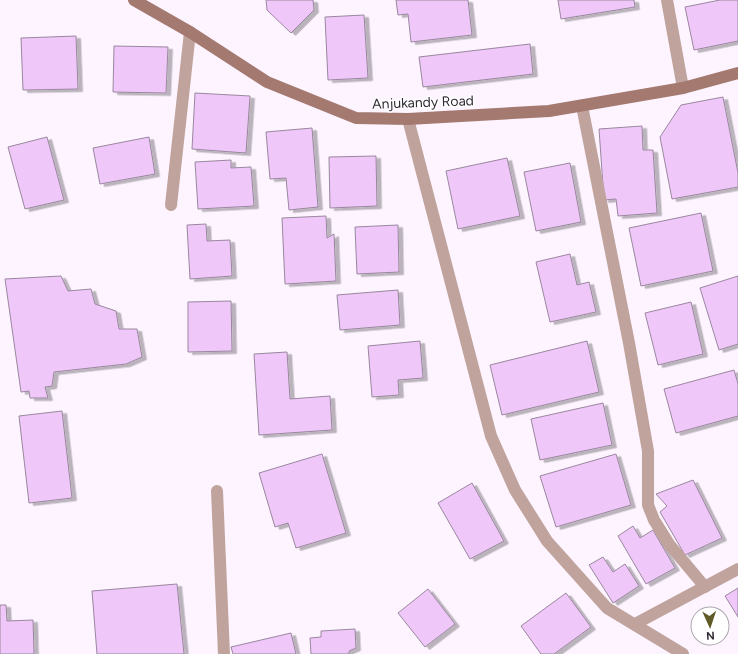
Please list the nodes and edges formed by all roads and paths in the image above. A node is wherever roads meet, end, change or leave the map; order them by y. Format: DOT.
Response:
graph roads {
  1 [pos="134,0"];
  2 [pos="667,0"];
  3 [pos="190,32"];
  4 [pos="738,73"];
  5 [pos="684,88"];
  6 [pos="582,106"];
  7 [pos="408,119"];
  8 [pos="170,205"];
  9 [pos="217,491"];
  10 [pos="738,569"];
  11 [pos="705,587"];
  12 [pos="635,624"];
  13 [pos="224,654"];
  14 [pos="683,654"];
  1 -- 3 [label="street, Anjukandy Road"];
  2 -- 5 [label="street"];
  3 -- 7 [label="street, Anjukandy Road"];
  3 -- 8 [label="street"];
  4 -- 5 [label="street, Anjukandy Road"];
  5 -- 6 [label="street, Anjukandy Road"];
  6 -- 7 [label="street, Anjukandy Road"];
  6 -- 11 [label="street"];
  7 -- 12 [label="street"];
  9 -- 13 [label="street"];
  10 -- 11 [label="street"];
  11 -- 12 [label="street"];
  12 -- 14 [label="street"];
}
